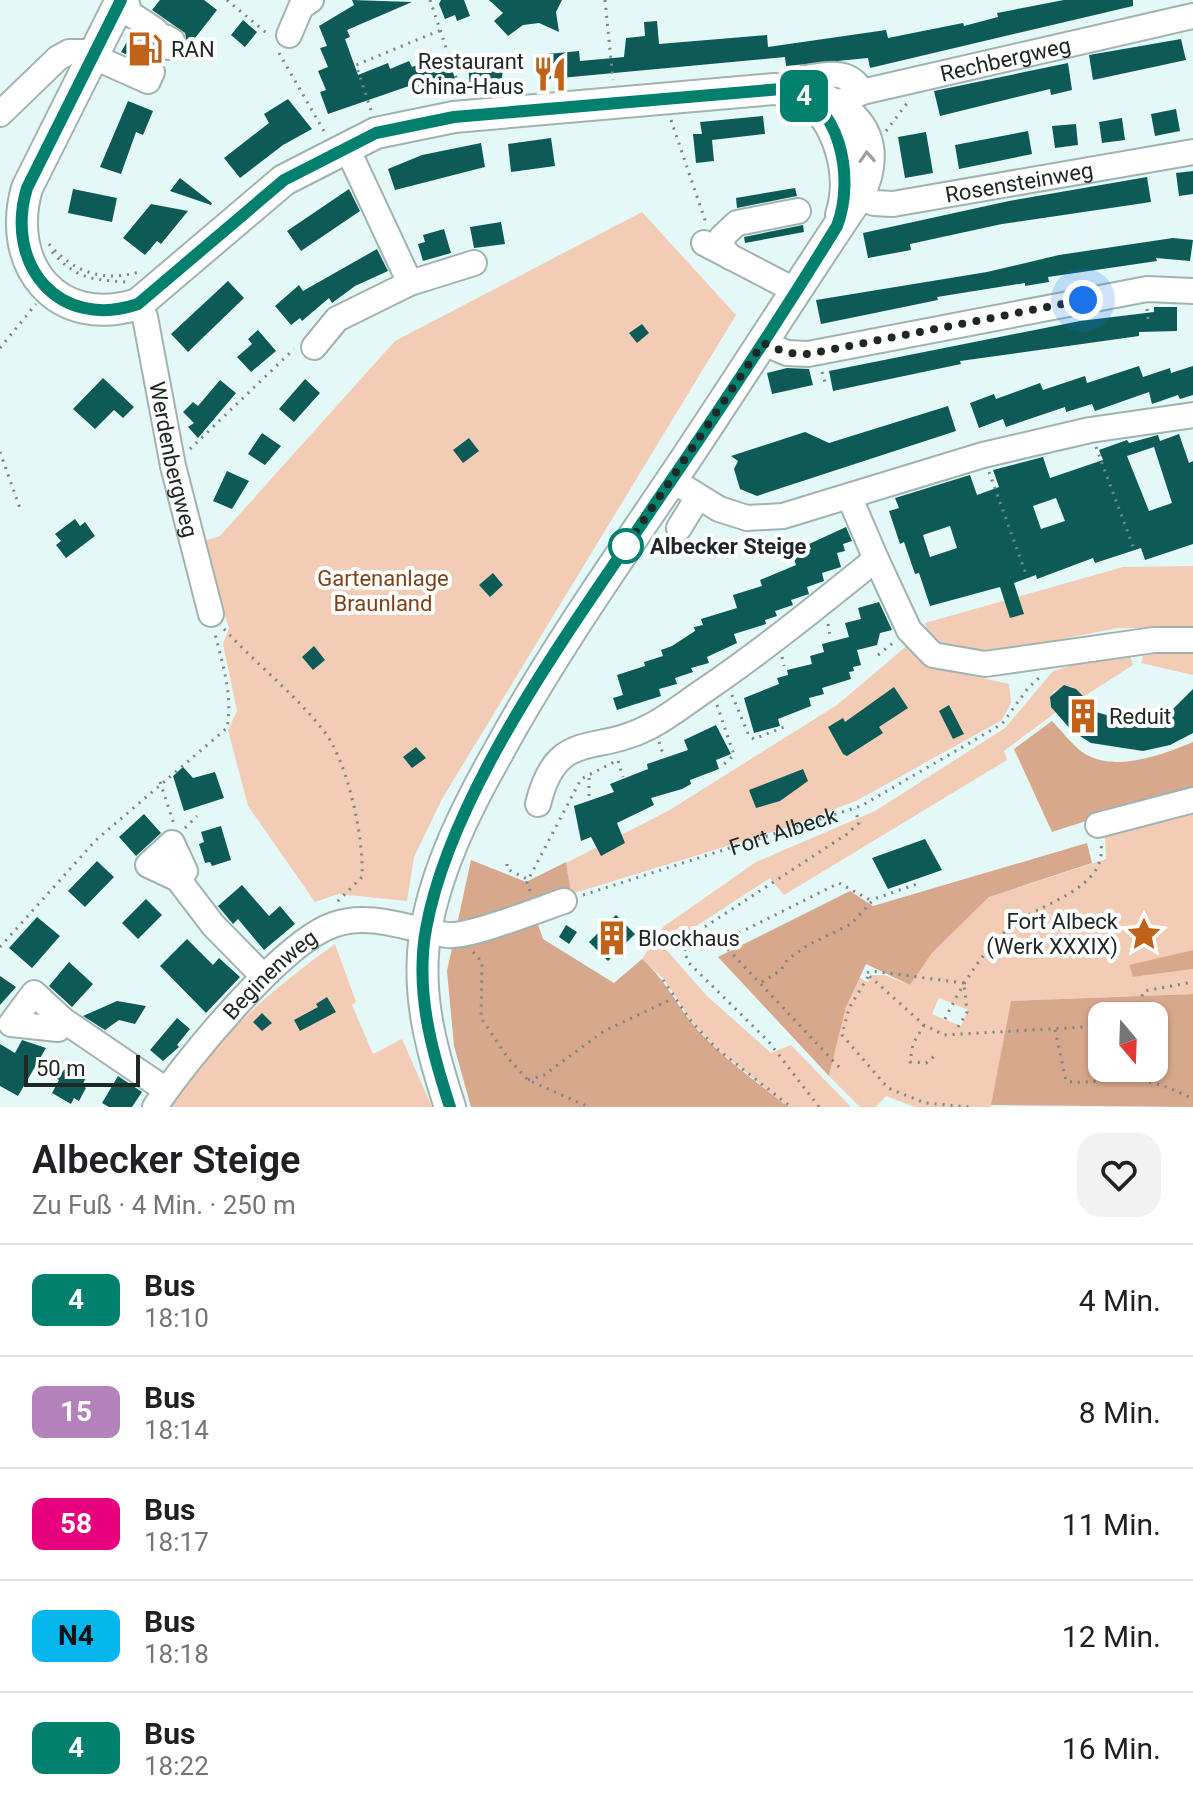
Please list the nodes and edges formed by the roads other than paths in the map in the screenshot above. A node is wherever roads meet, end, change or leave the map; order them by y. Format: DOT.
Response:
graph roads {
  1 [pos="311,0"];
  2 [pos="1193,16"];
  3 [pos="144,24"];
  4 [pos="289,35"];
  5 [pos="90,57"];
  6 [pos="139,69"];
  7 [pos="795,91"];
  8 [pos="862,92"];
  9 [pos="827,107"];
  10 [pos="0,114"];
  11 [pos="340,139"];
  12 [pos="1193,152"];
  13 [pos="852,194"];
  14 [pos="798,211"];
  15 [pos="474,263"];
  16 [pos="410,283"];
  17 [pos="796,291"];
  18 [pos="1193,291"];
  19 [pos="138,304"];
  20 [pos="763,343"];
  21 [pos="314,347"];
  22 [pos="1193,415"];
  23 [pos="672,480"];
  24 [pos="849,496"];
  25 [pos="698,497"];
  26 [pos="679,528"];
  27 [pos="876,559"];
  28 [pos="211,614"];
  29 [pos="1193,640"];
  30 [pos="1193,800"];
  31 [pos="543,802"];
  32 [pos="1098,825"];
  33 [pos="172,843"];
  34 [pos="564,901"];
  35 [pos="426,928"];
  36 [pos="263,976"];
  37 [pos="63,1020"];
  38 [pos="160,1099"];
  39 [pos="450,1107"];
  1 -- 4 [label="street"];
  2 -- 8 [label="street, Rechbergweg"];
  3 -- 5 [label="main road"];
  5 -- 6 [label="street"];
  5 -- 10 [label="street"];
  5 -- 19 [label="main road"];
  7 -- 8 [label="street"];
  7 -- 9 [label="main road"];
  7 -- 11 [label="main road"];
  8 -- 9 [label="street, Rechbergweg"];
  9 -- 13 [label="main road"];
  11 -- 16 [label="street"];
  11 -- 19 [label="main road"];
  12 -- 13 [label="street, Rosensteinweg"];
  13 -- 17 [label="main road"];
  14 -- 17 [label="street"];
  15 -- 16 [label="street"];
  16 -- 21 [label="street"];
  17 -- 20 [label="main road"];
  18 -- 20 [label="street"];
  19 -- 28 [label="street, Werdenbergweg"];
  20 -- 23 [label="main road"];
  22 -- 24 [label="street"];
  23 -- 25 [label="street"];
  23 -- 35 [label="main road"];
  24 -- 25 [label="street"];
  24 -- 27 [label="street"];
  25 -- 26 [label="street"];
  27 -- 29 [label="street"];
  27 -- 31 [label="street"];
  30 -- 32 [label="street"];
  33 -- 36 [label="street"];
  34 -- 35 [label="street"];
  35 -- 36 [label="street, Beginenweg"];
  35 -- 39 [label="main road"];
  36 -- 38 [label="street, Beginenweg"];
  37 -- 38 [label="street"];
}
